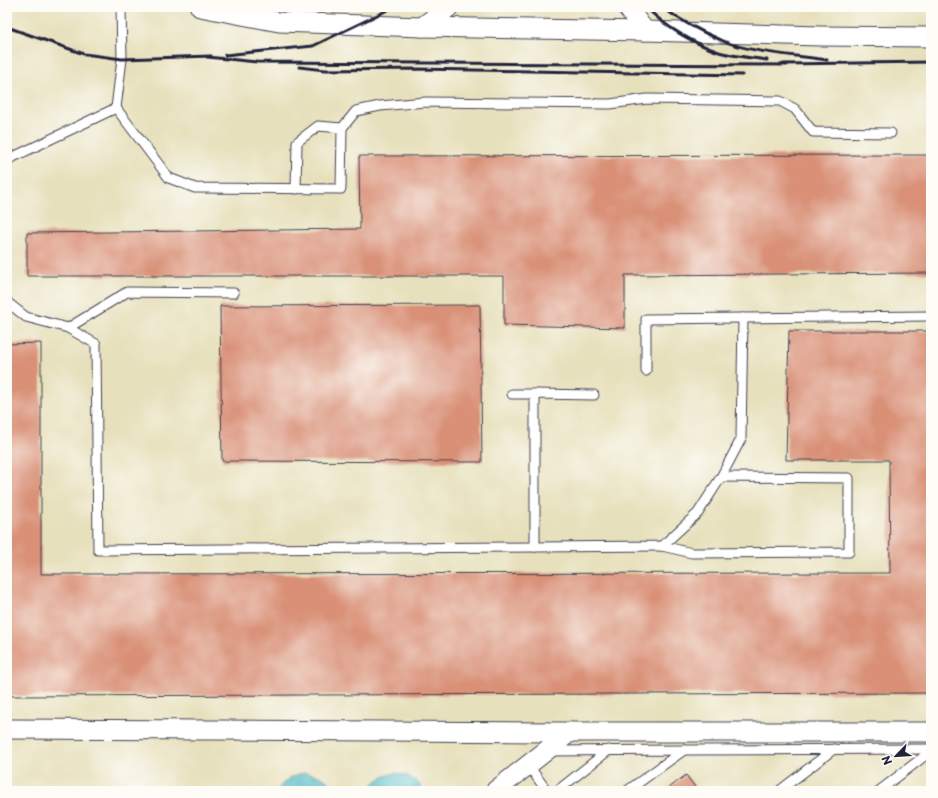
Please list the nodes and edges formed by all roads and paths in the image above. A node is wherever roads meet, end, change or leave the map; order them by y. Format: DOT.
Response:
graph roads {
  1 [pos="121,7"];
  2 [pos="200,7"];
  3 [pos="449,7"];
  4 [pos="627,7"];
  5 [pos="422,27"];
  6 [pos="645,31"];
  7 [pos="931,37"];
  8 [pos="116,108"];
  9 [pos="342,128"];
  10 [pos="891,133"];
  11 [pos="7,160"];
  12 [pos="296,189"];
  13 [pos="234,293"];
  14 [pos="7,302"];
  15 [pos="931,316"];
  16 [pos="743,318"];
  17 [pos="68,328"];
  18 [pos="646,371"];
  19 [pos="512,394"];
  20 [pos="535,394"];
  21 [pos="594,395"];
  22 [pos="721,477"];
  23 [pos="662,546"];
  24 [pos="535,547"];
  25 [pos="7,729"];
  26 [pos="570,732"];
  27 [pos="931,732"];
  28 [pos="834,749"];
  29 [pos="609,750"];
  30 [pos="684,750"];
  31 [pos="931,750"];
  32 [pos="546,751"];
  33 [pos="528,765"];
  34 [pos="495,791"];
  35 [pos="547,791"];
  36 [pos="557,791"];
  37 [pos="627,791"];
  38 [pos="779,791"];
  39 [pos="879,791"];
  1 -- 8 [label="lane"];
  2 -- 5 [label="street"];
  3 -- 5 [label="street"];
  4 -- 6 [label="street"];
  5 -- 6 [label="street"];
  6 -- 7 [label="street"];
  8 -- 11 [label="lane"];
  8 -- 12 [label="lane"];
  9 -- 10 [label="lane"];
  9 -- 12 [label="lane"];
  9 -- 12 [label="lane"];
  13 -- 17 [label="lane"];
  14 -- 17 [label="lane"];
  15 -- 16 [label="lane"];
  16 -- 18 [label="lane"];
  16 -- 22 [label="lane"];
  17 -- 24 [label="lane"];
  19 -- 20 [label="lane"];
  20 -- 21 [label="lane"];
  20 -- 24 [label="lane"];
  22 -- 23 [label="lane"];
  22 -- 23 [label="lane"];
  23 -- 24 [label="lane"];
  25 -- 26 [label="street"];
  26 -- 27 [label="street"];
  26 -- 32 [label="street"];
  28 -- 30 [label="lane"];
  28 -- 31 [label="lane"];
  28 -- 38 [label="lane"];
  29 -- 30 [label="lane"];
  29 -- 32 [label="lane"];
  29 -- 36 [label="lane"];
  30 -- 37 [label="lane"];
  31 -- 39 [label="lane"];
  32 -- 33 [label="street"];
  33 -- 34 [label="street"];
  33 -- 35 [label="lane"];
}
